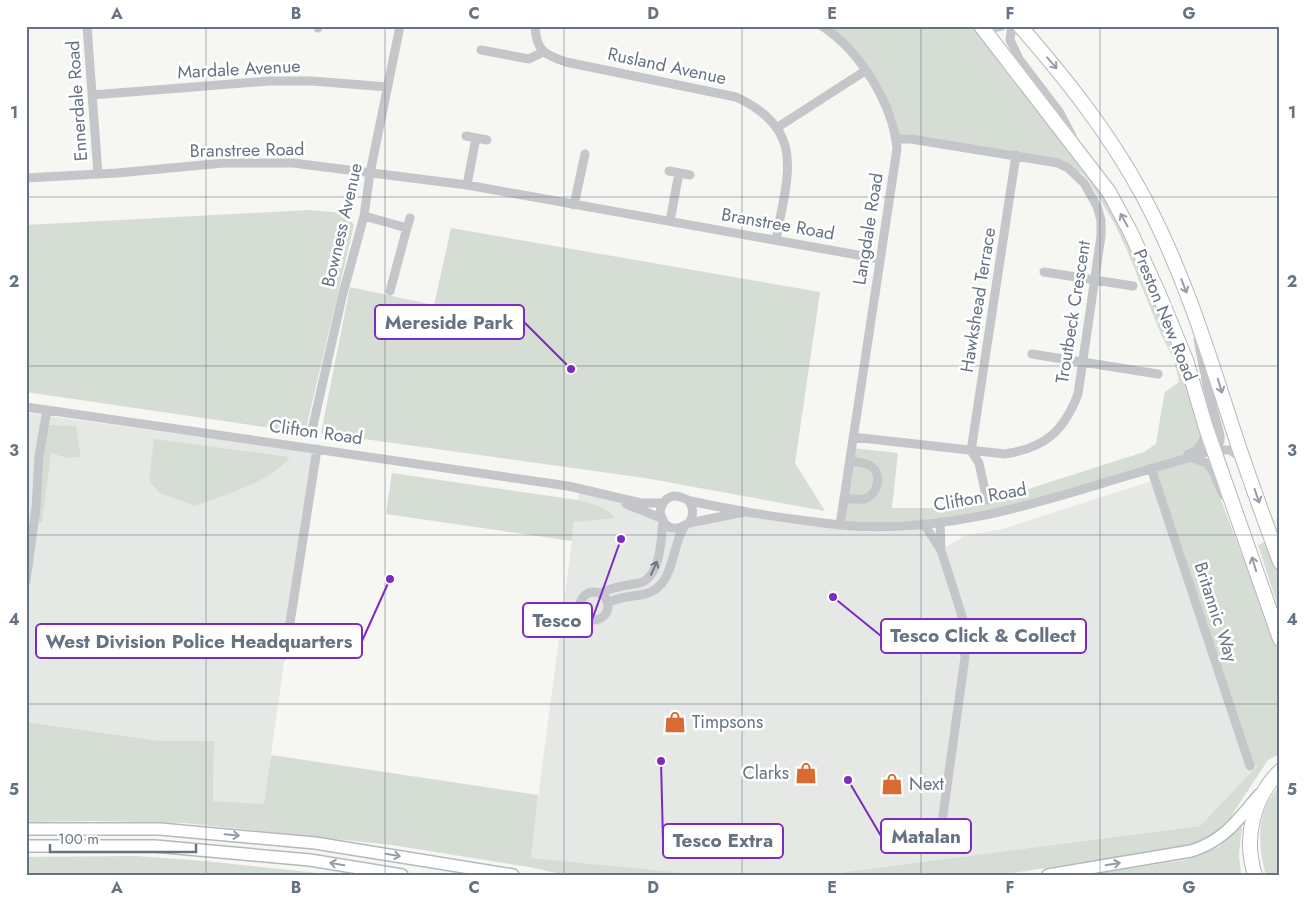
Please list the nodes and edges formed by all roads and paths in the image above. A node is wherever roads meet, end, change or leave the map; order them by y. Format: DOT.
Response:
graph roads {
  1 [pos="88,26"];
  2 [pos="400,26"];
  3 [pos="535,26"];
  4 [pos="822,26"];
  5 [pos="1002,26"];
  6 [pos="1012,26"];
  7 [pos="1020,26"];
  8 [pos="982,28"];
  9 [pos="480,50"];
  10 [pos="543,52"];
  11 [pos="865,71"];
  12 [pos="388,86"];
  13 [pos="92,95"];
  14 [pos="778,127"];
  15 [pos="466,136"];
  16 [pos="476,138"];
  17 [pos="896,139"];
  18 [pos="487,140"];
  19 [pos="584,154"];
  20 [pos="1016,155"];
  21 [pos="1082,156"];
  22 [pos="669,171"];
  23 [pos="370,173"];
  24 [pos="679,173"];
  25 [pos="98,174"];
  26 [pos="690,175"];
  27 [pos="26,178"];
  28 [pos="467,185"];
  29 [pos="574,204"];
  30 [pos="364,216"];
  31 [pos="410,218"];
  32 [pos="670,221"];
  33 [pos="407,228"];
  34 [pos="776,240"];
  35 [pos="880,259"];
  36 [pos="1044,272"];
  37 [pos="1095,280"];
  38 [pos="1133,286"];
  39 [pos="390,291"];
  40 [pos="1192,307"];
  41 [pos="1032,354"];
  42 [pos="1084,363"];
  43 [pos="1158,374"];
  44 [pos="26,407"];
  45 [pos="47,410"];
  46 [pos="1206,428"];
  47 [pos="312,430"];
  48 [pos="853,437"];
  49 [pos="317,449"];
  50 [pos="1215,450"];
  51 [pos="971,451"];
  52 [pos="1190,457"];
  53 [pos="1244,460"];
  54 [pos="850,461"];
  55 [pos="1153,468"];
  56 [pos="601,494"];
  57 [pos="845,498"];
  58 [pos="688,500"];
  59 [pos="987,500"];
  60 [pos="663,503"];
  61 [pos="744,512"];
  62 [pos="662,519"];
  63 [pos="940,522"];
  64 [pos="924,524"];
  65 [pos="686,525"];
  66 [pos="840,525"];
  67 [pos="1247,541"];
  68 [pos="941,550"];
  69 [pos="1280,562"];
  70 [pos="26,581"];
  71 [pos="601,593"];
  72 [pos="608,603"];
  73 [pos="1280,639"];
  74 [pos="285,655"];
  75 [pos="1280,762"];
  76 [pos="1250,766"];
  77 [pos="1280,771"];
  78 [pos="1266,787"];
  79 [pos="26,828"];
  80 [pos="939,844"];
  81 [pos="26,846"];
  82 [pos="402,875"];
  83 [pos="513,875"];
  84 [pos="1048,875"];
  85 [pos="1255,875"];
  1 -- 13 [label="street, Ennerdale Road"];
  2 -- 12 [label="street, Bowness Avenue"];
  3 -- 10 [label="street"];
  4 -- 11 [label="street, Langdale Road"];
  5 -- 8 [label="street"];
  6 -- 21 [label="street"];
  7 -- 40 [label="highway, Preston New Road, one-way"];
  8 -- 21 [label="highway, Preston New Road"];
  9 -- 10 [label="street"];
  10 -- 14 [label="street, Rusland Avenue"];
  11 -- 14 [label="street"];
  11 -- 17 [label="street, Langdale Road"];
  12 -- 13 [label="street, Mardale Avenue"];
  12 -- 23 [label="street, Bowness Avenue"];
  13 -- 25 [label="street, Ennerdale Road"];
  14 -- 34 [label="street, Rusland Avenue"];
  15 -- 16 [label="street"];
  16 -- 18 [label="street"];
  16 -- 28 [label="street"];
  17 -- 20 [label="street, Troutbeck Crescent"];
  17 -- 35 [label="street, Langdale Road"];
  19 -- 29 [label="street"];
  20 -- 37 [label="street, Troutbeck Crescent"];
  20 -- 51 [label="street, Hawkshead Terrace"];
  46 -- 21 [label="highway, Preston New Road, one-way"];
  22 -- 24 [label="street"];
  23 -- 25 [label="street, Branstree Road"];
  23 -- 28 [label="street, Branstree Road"];
  23 -- 30 [label="street, Bowness Avenue"];
  24 -- 26 [label="street"];
  24 -- 32 [label="street"];
  25 -- 27 [label="street, Branstree Road"];
  28 -- 29 [label="street, Branstree Road"];
  29 -- 32 [label="street, Branstree Road"];
  30 -- 33 [label="street"];
  30 -- 47 [label="street, Bowness Avenue"];
  31 -- 33 [label="street"];
  32 -- 34 [label="street, Branstree Road"];
  33 -- 39 [label="street"];
  34 -- 35 [label="street, Branstree Road"];
  35 -- 48 [label="street, Langdale Road"];
  36 -- 37 [label="street"];
  37 -- 38 [label="street"];
  37 -- 42 [label="street, Troutbeck Crescent"];
  40 -- 50 [label="street"];
  40 -- 53 [label="highway, Preston New Road, one-way"];
  41 -- 42 [label="street"];
  42 -- 43 [label="street"];
  42 -- 51 [label="street, Troutbeck Crescent"];
  44 -- 45 [label="street, Clifton Road"];
  45 -- 49 [label="street, Clifton Road"];
  45 -- 70 [label="street"];
  46 -- 50 [label="highway, Preston New Road"];
  46 -- 55 [label="street"];
  48 -- 51 [label="street, Troutbeck Crescent"];
  48 -- 54 [label="street, Langdale Road"];
  49 -- 56 [label="street, Clifton Road"];
  49 -- 74 [label="street"];
  50 -- 52 [label="street, Clifton Road"];
  50 -- 53 [label="street"];
  50 -- 67 [label="highway, Preston New Road"];
  51 -- 59 [label="street"];
  52 -- 55 [label="street, Clifton Road"];
  52 -- 67 [label="street"];
  53 -- 69 [label="highway, Preston New Road, one-way"];
  54 -- 57 [label="street, Langdale Road"];
  54 -- 57 [label="street"];
  55 -- 63 [label="street, Clifton Road"];
  55 -- 76 [label="street, Britannic Way"];
  56 -- 60 [label="street, Clifton Road"];
  56 -- 62 [label="street, Clifton Road"];
  57 -- 66 [label="street, Langdale Road"];
  58 -- 60 [label="street, Clifton Road"];
  58 -- 61 [label="street, Clifton Road"];
  58 -- 65 [label="street"];
  60 -- 62 [label="street"];
  61 -- 65 [label="street, Clifton Road"];
  61 -- 66 [label="street, Clifton Road"];
  62 -- 65 [label="street, Clifton Road"];
  71 -- 62 [label="street, one-way"];
  63 -- 64 [label="street, Clifton Road"];
  63 -- 68 [label="street"];
  64 -- 66 [label="street, Clifton Road"];
  64 -- 68 [label="street"];
  65 -- 72 [label="street"];
  73 -- 67 [label="highway, Preston New Road, one-way"];
  68 -- 80 [label="street"];
  71 -- 72 [label="street"];
  71 -- 72 [label="street"];
  75 -- 78 [label="highway"];
  77 -- 78 [label="highway"];
  84 -- 78 [label="main road, one-way"];
  78 -- 85 [label="highway"];
  79 -- 83 [label="main road, one-way"];
  82 -- 81 [label="main road, one-way"];
}
